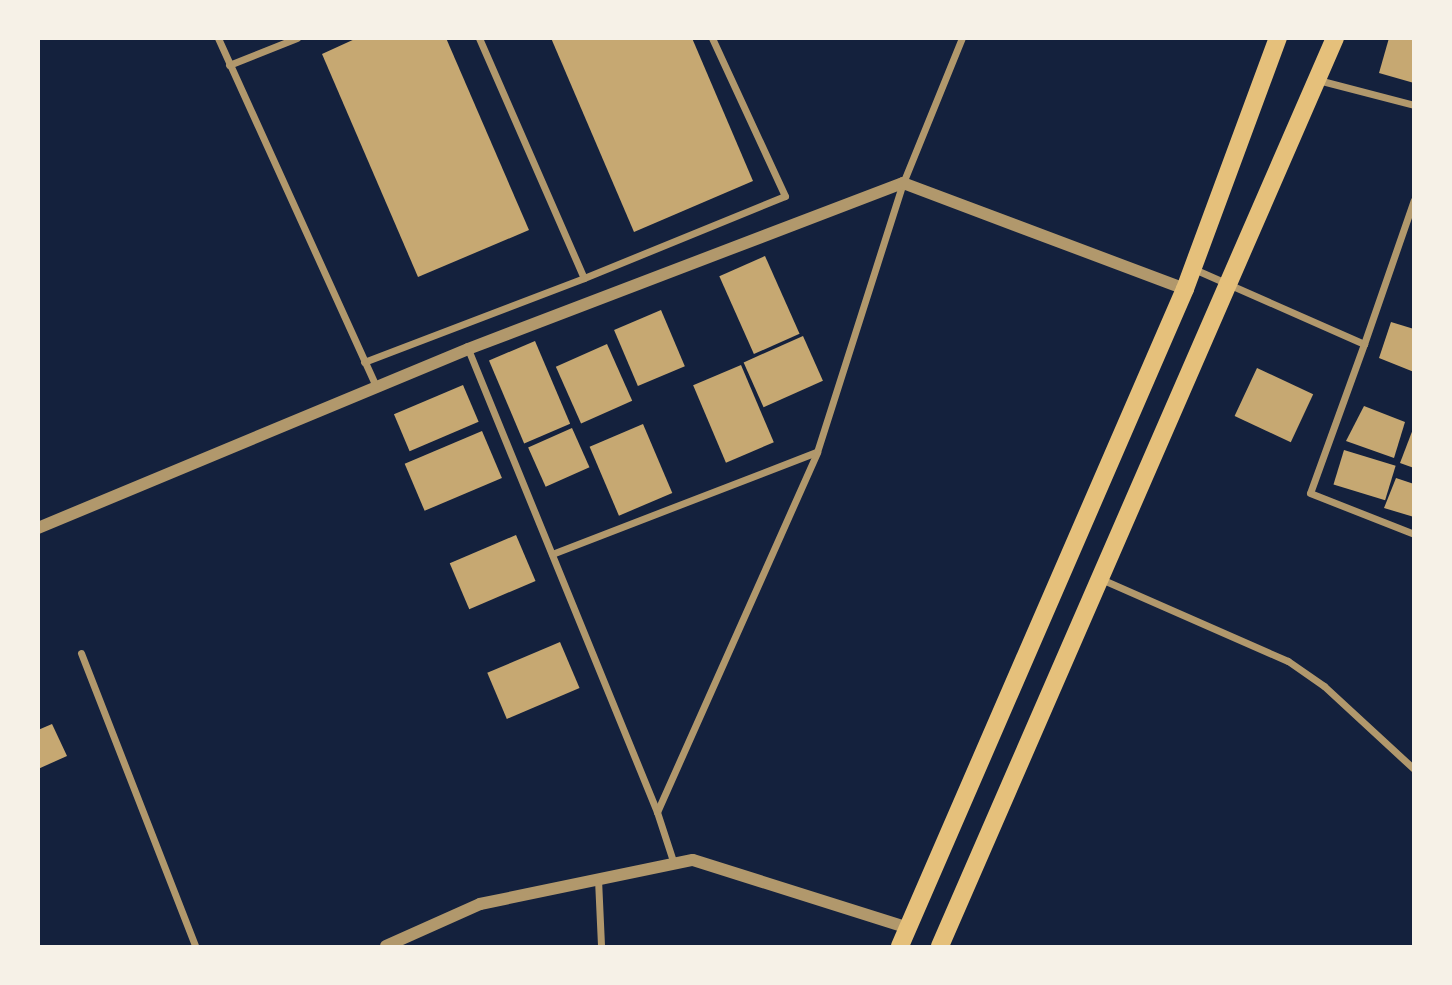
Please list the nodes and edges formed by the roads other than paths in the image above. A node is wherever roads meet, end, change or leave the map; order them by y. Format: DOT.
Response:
graph roads {
  1 [pos="218,38"];
  2 [pos="297,38"];
  3 [pos="479,38"];
  4 [pos="712,38"];
  5 [pos="962,38"];
  6 [pos="1278,38"];
  7 [pos="1335,38"];
  8 [pos="229,65"];
  9 [pos="1318,80"];
  10 [pos="1413,105"];
  11 [pos="903,183"];
  12 [pos="1413,200"];
  13 [pos="1193,269"];
  14 [pos="584,278"];
  15 [pos="1231,285"];
  16 [pos="1185,289"];
  17 [pos="1364,344"];
  18 [pos="468,349"];
  19 [pos="364,362"];
  20 [pos="376,387"];
  21 [pos="817,452"];
  22 [pos="38,528"];
  23 [pos="1413,534"];
  24 [pos="552,554"];
  25 [pos="1100,579"];
  26 [pos="81,653"];
  27 [pos="1413,769"];
  28 [pos="657,812"];
  29 [pos="674,864"];
  30 [pos="598,879"];
  31 [pos="909,928"];
  32 [pos="195,947"];
  33 [pos="386,947"];
  34 [pos="601,947"];
  35 [pos="900,947"];
  36 [pos="940,947"];
  1 -- 8 [label="street"];
  2 -- 8 [label="street"];
  3 -- 14 [label="street"];
  4 -- 14 [label="street"];
  5 -- 11 [label="street"];
  6 -- 13 [label="main road"];
  7 -- 9 [label="main road"];
  8 -- 19 [label="street"];
  9 -- 10 [label="street"];
  9 -- 15 [label="main road"];
  11 -- 16 [label="street"];
  11 -- 18 [label="street"];
  11 -- 21 [label="street"];
  12 -- 17 [label="street"];
  13 -- 15 [label="street"];
  13 -- 16 [label="main road"];
  14 -- 19 [label="street"];
  15 -- 17 [label="street"];
  15 -- 25 [label="main road"];
  16 -- 31 [label="main road"];
  17 -- 23 [label="street"];
  18 -- 20 [label="street"];
  18 -- 24 [label="street"];
  19 -- 20 [label="street"];
  20 -- 22 [label="street"];
  21 -- 24 [label="street"];
  21 -- 28 [label="street"];
  24 -- 28 [label="street"];
  25 -- 27 [label="street"];
  25 -- 36 [label="main road"];
  26 -- 32 [label="street"];
  28 -- 29 [label="street"];
  29 -- 30 [label="street"];
  29 -- 31 [label="street"];
  30 -- 33 [label="street"];
  30 -- 34 [label="street"];
  31 -- 35 [label="main road"];
}
